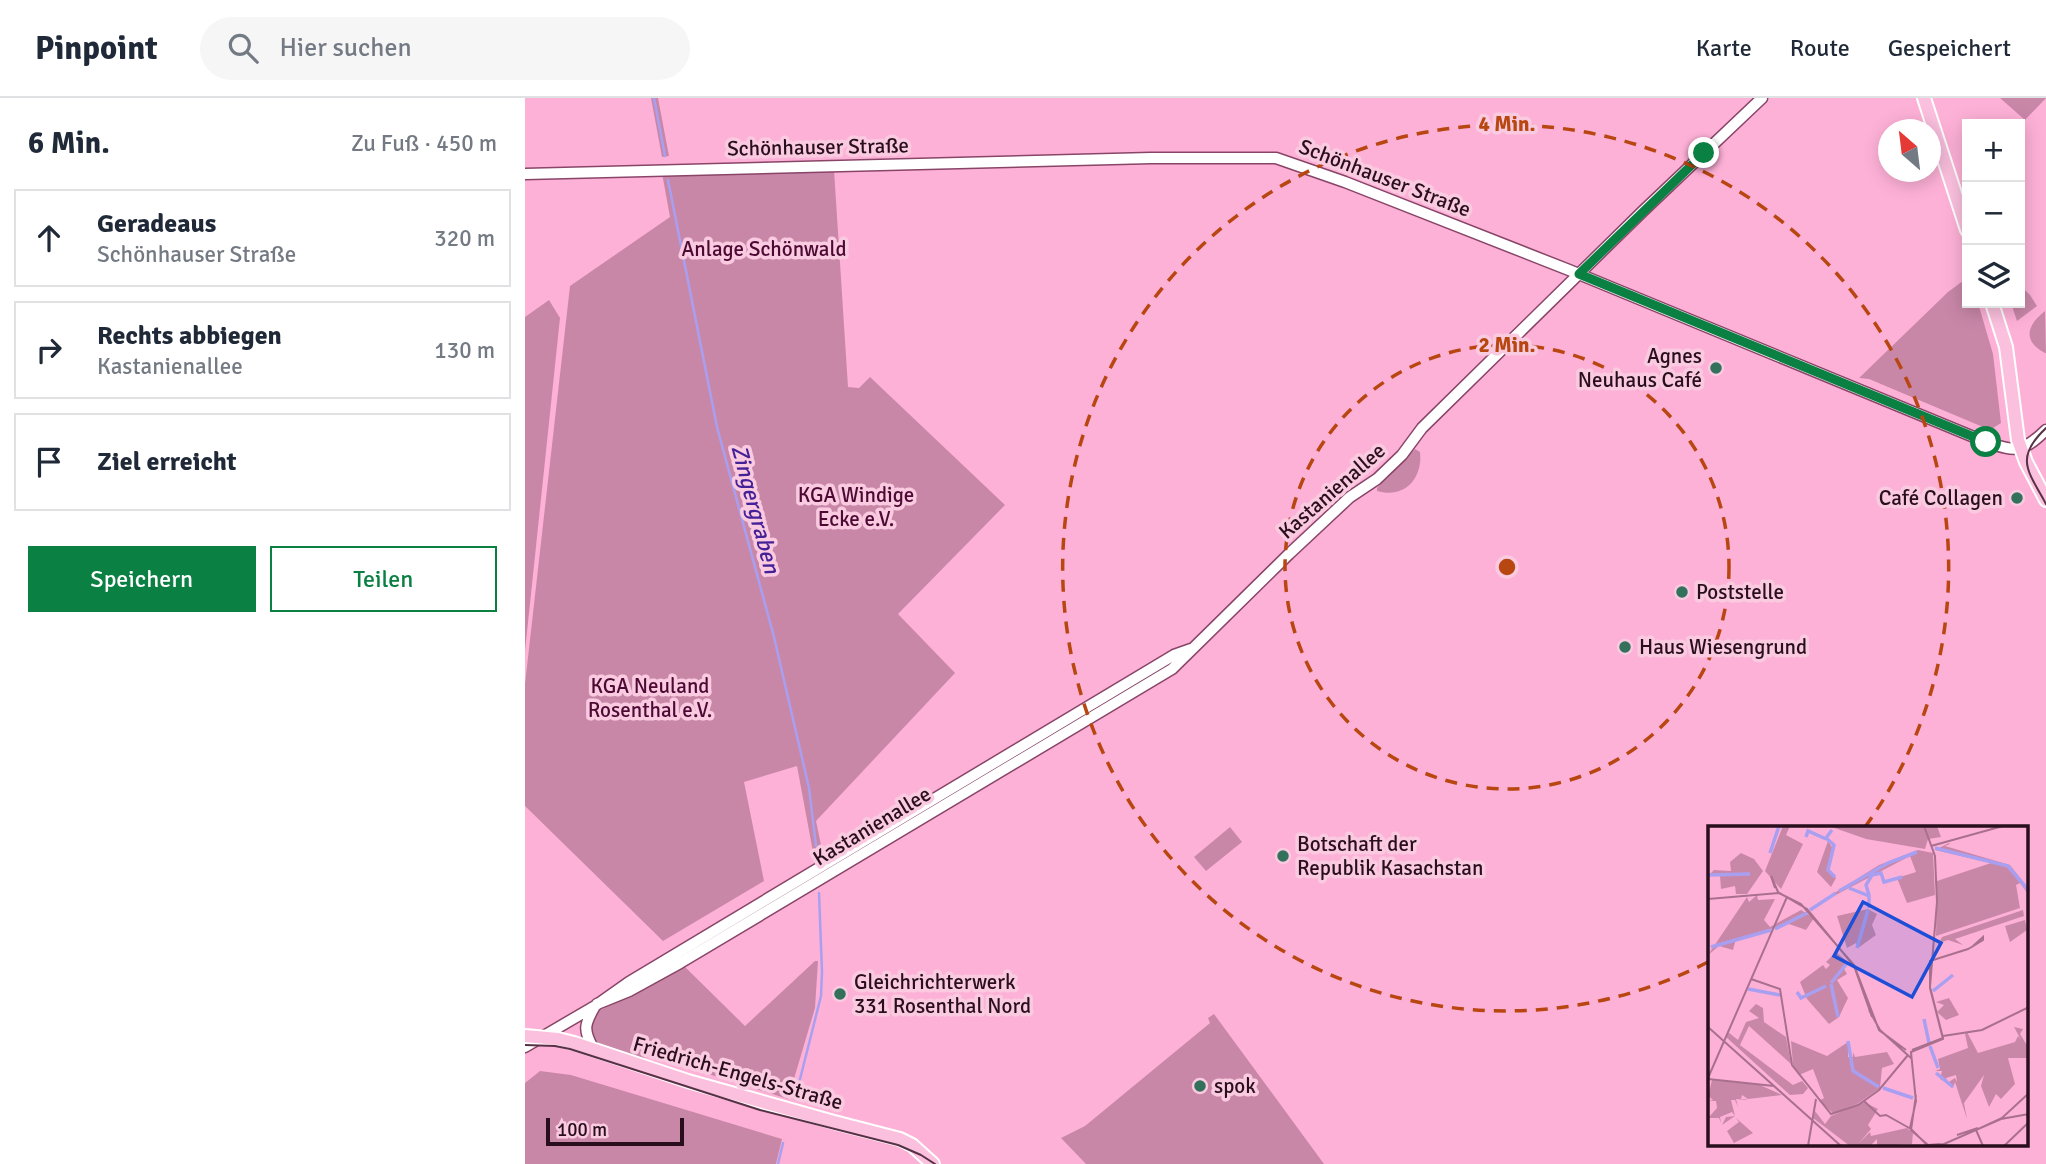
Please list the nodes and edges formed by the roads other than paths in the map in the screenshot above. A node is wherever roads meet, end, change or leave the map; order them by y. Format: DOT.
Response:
graph roads {
  1 [pos="1762,98"];
  2 [pos="1924,98"];
  3 [pos="525,174"];
  4 [pos="1962,215"];
  5 [pos="1579,274"];
  6 [pos="1993,308"];
  7 [pos="2046,430"];
  8 [pos="2021,449"];
  9 [pos="2046,500"];
  10 [pos="596,1005"];
  11 [pos="525,1036"];
  12 [pos="540,1038"];
  13 [pos="525,1047"];
  14 [pos="594,1050"];
  15 [pos="933,1164"];
  1 -- 5 [label="street, Kastanienallee"];
  2 -- 4 [label="main road"];
  3 -- 5 [label="street, Schönhauser Straße"];
  5 -- 8 [label="street, Schönhauser Straße"];
  5 -- 10 [label="street, Kastanienallee"];
  6 -- 8 [label="main road"];
  7 -- 8 [label="street"];
  8 -- 9 [label="main road"];
  10 -- 12 [label="street, Kastanienallee"];
  10 -- 14 [label="street"];
  11 -- 12 [label="main road, Friedrich-Engels-Straße"];
  12 -- 13 [label="street, Kastanienallee"];
  12 -- 14 [label="main road, Friedrich-Engels-Straße"];
  14 -- 15 [label="main road, Friedrich-Engels-Straße"];
}
